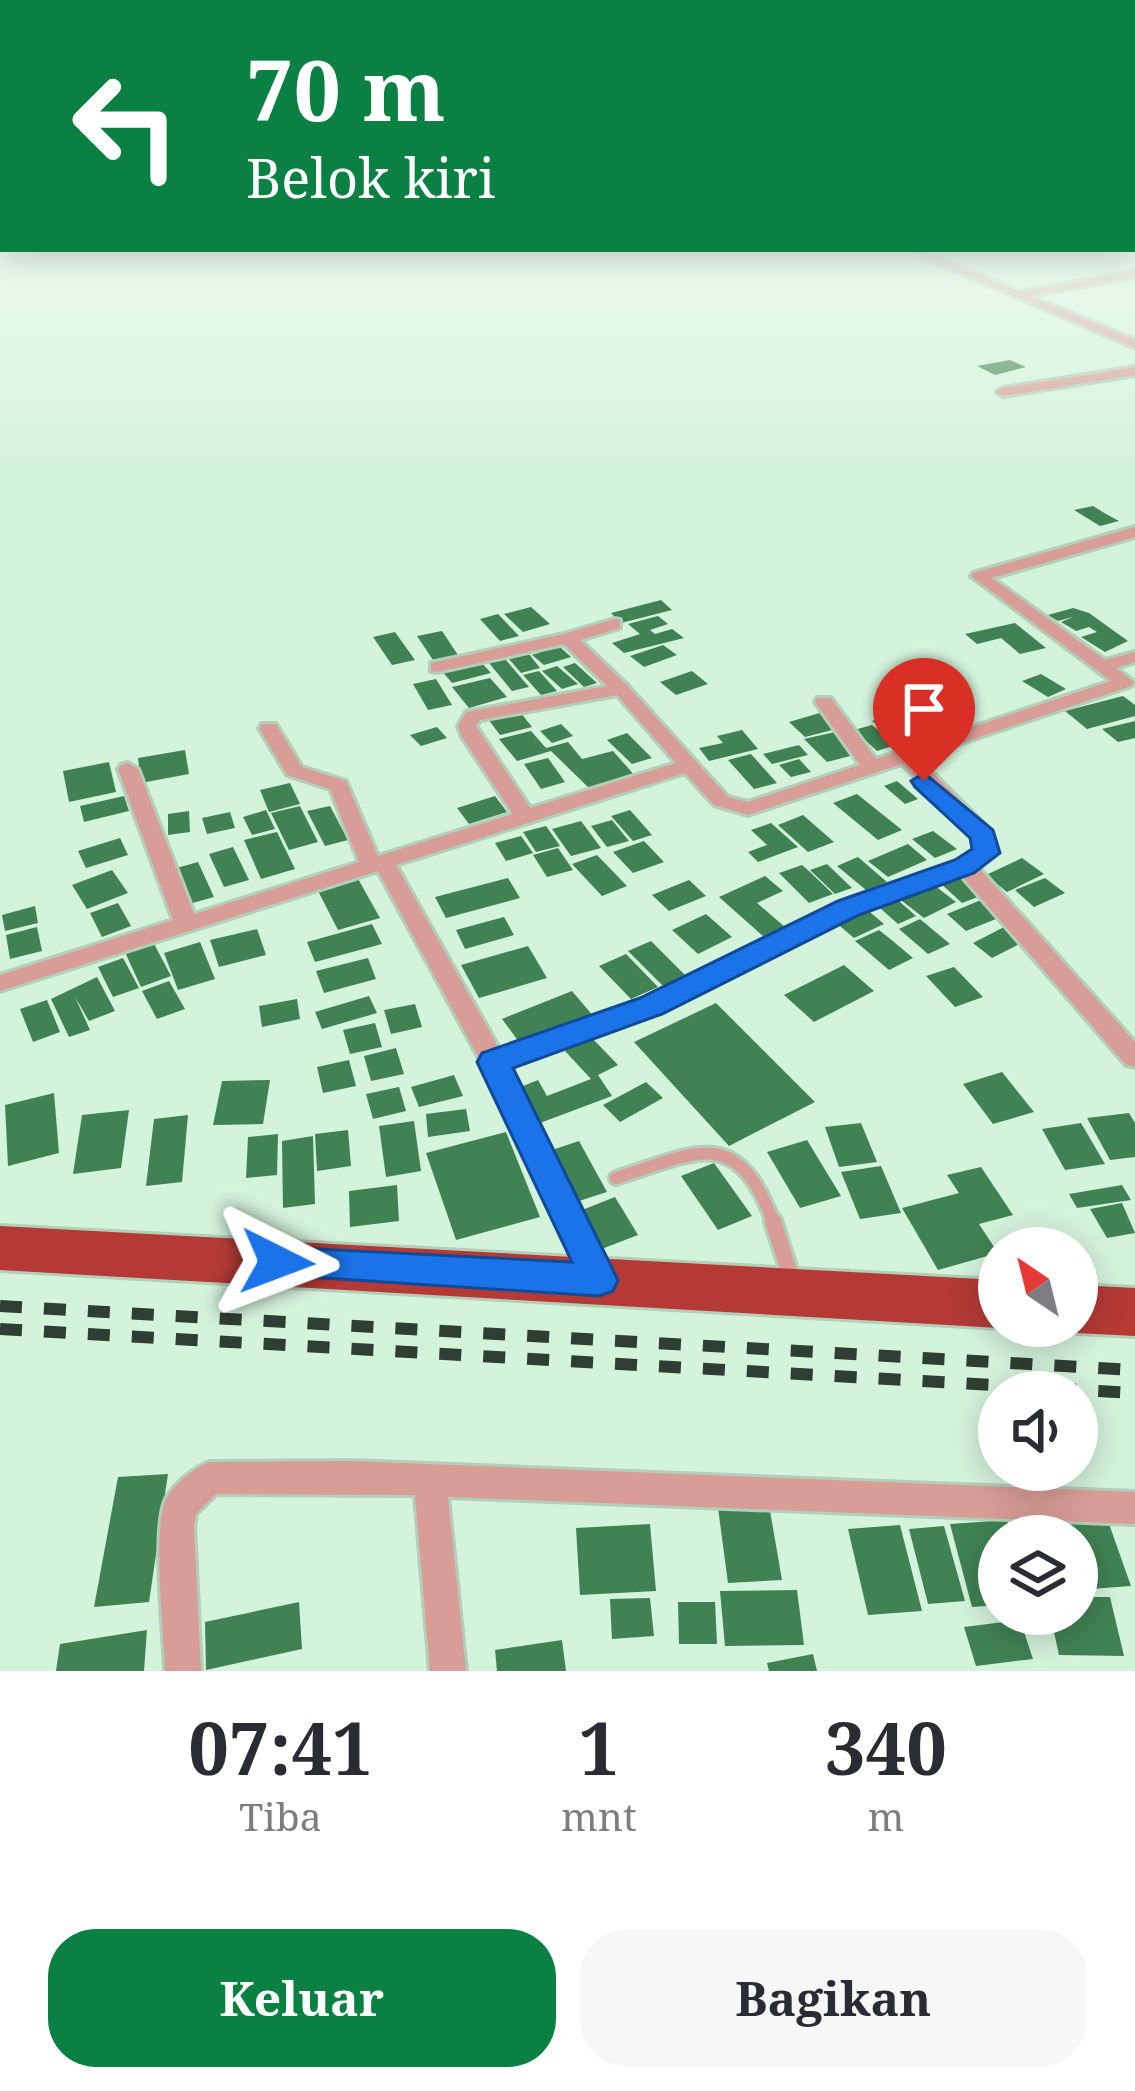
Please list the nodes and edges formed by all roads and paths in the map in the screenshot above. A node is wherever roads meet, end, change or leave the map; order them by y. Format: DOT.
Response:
graph roads {
  1 [pos="1071,315"];
  2 [pos="1135,344"];
  3 [pos="1135,371"];
  4 [pos="1004,392"];
  5 [pos="1135,532"];
  6 [pos="614,623"];
  7 [pos="568,638"];
  8 [pos="1135,657"];
  9 [pos="437,667"];
  10 [pos="1102,667"];
  11 [pos="1130,685"];
  12 [pos="621,689"];
  13 [pos="824,702"];
  14 [pos="269,728"];
  15 [pos="906,757"];
  16 [pos="689,765"];
  17 [pos="128,769"];
  18 [pos="873,769"];
  19 [pos="526,817"];
  20 [pos="377,864"];
  21 [pos="964,866"];
  22 [pos="185,921"];
  23 [pos="0,983"];
  24 [pos="1135,1058"];
  25 [pos="494,1062"];
  26 [pos="616,1178"];
  27 [pos="0,1248"];
  28 [pos="599,1280"];
  29 [pos="796,1292"];
  30 [pos="978,1303"];
  31 [pos="1098,1310"];
  32 [pos="1135,1312"];
  33 [pos="430,1481"];
  34 [pos="1135,1508"];
  35 [pos="183,1671"];
  36 [pos="448,1671"];
  1 -- 2 [label="street"];
  3 -- 4 [label="street"];
  5 -- 10 [label="street"];
  6 -- 7 [label="street"];
  7 -- 9 [label="street"];
  7 -- 12 [label="street"];
  8 -- 10 [label="street"];
  10 -- 11 [label="street"];
  11 -- 15 [label="street"];
  12 -- 16 [label="street"];
  12 -- 19 [label="street"];
  13 -- 18 [label="street"];
  14 -- 20 [label="street"];
  15 -- 18 [label="street"];
  15 -- 21 [label="street"];
  16 -- 18 [label="street"];
  16 -- 19 [label="street"];
  17 -- 22 [label="street"];
  19 -- 20 [label="street"];
  20 -- 22 [label="street"];
  20 -- 25 [label="street"];
  21 -- 24 [label="street"];
  21 -- 25 [label="street"];
  22 -- 23 [label="street"];
  25 -- 28 [label="street"];
  26 -- 29 [label="lane"];
  27 -- 28 [label="highway"];
  28 -- 29 [label="highway"];
  29 -- 30 [label="highway"];
  31 -- 32 [label="highway"];
  33 -- 34 [label="street"];
  33 -- 35 [label="street"];
  33 -- 36 [label="street"];
}
